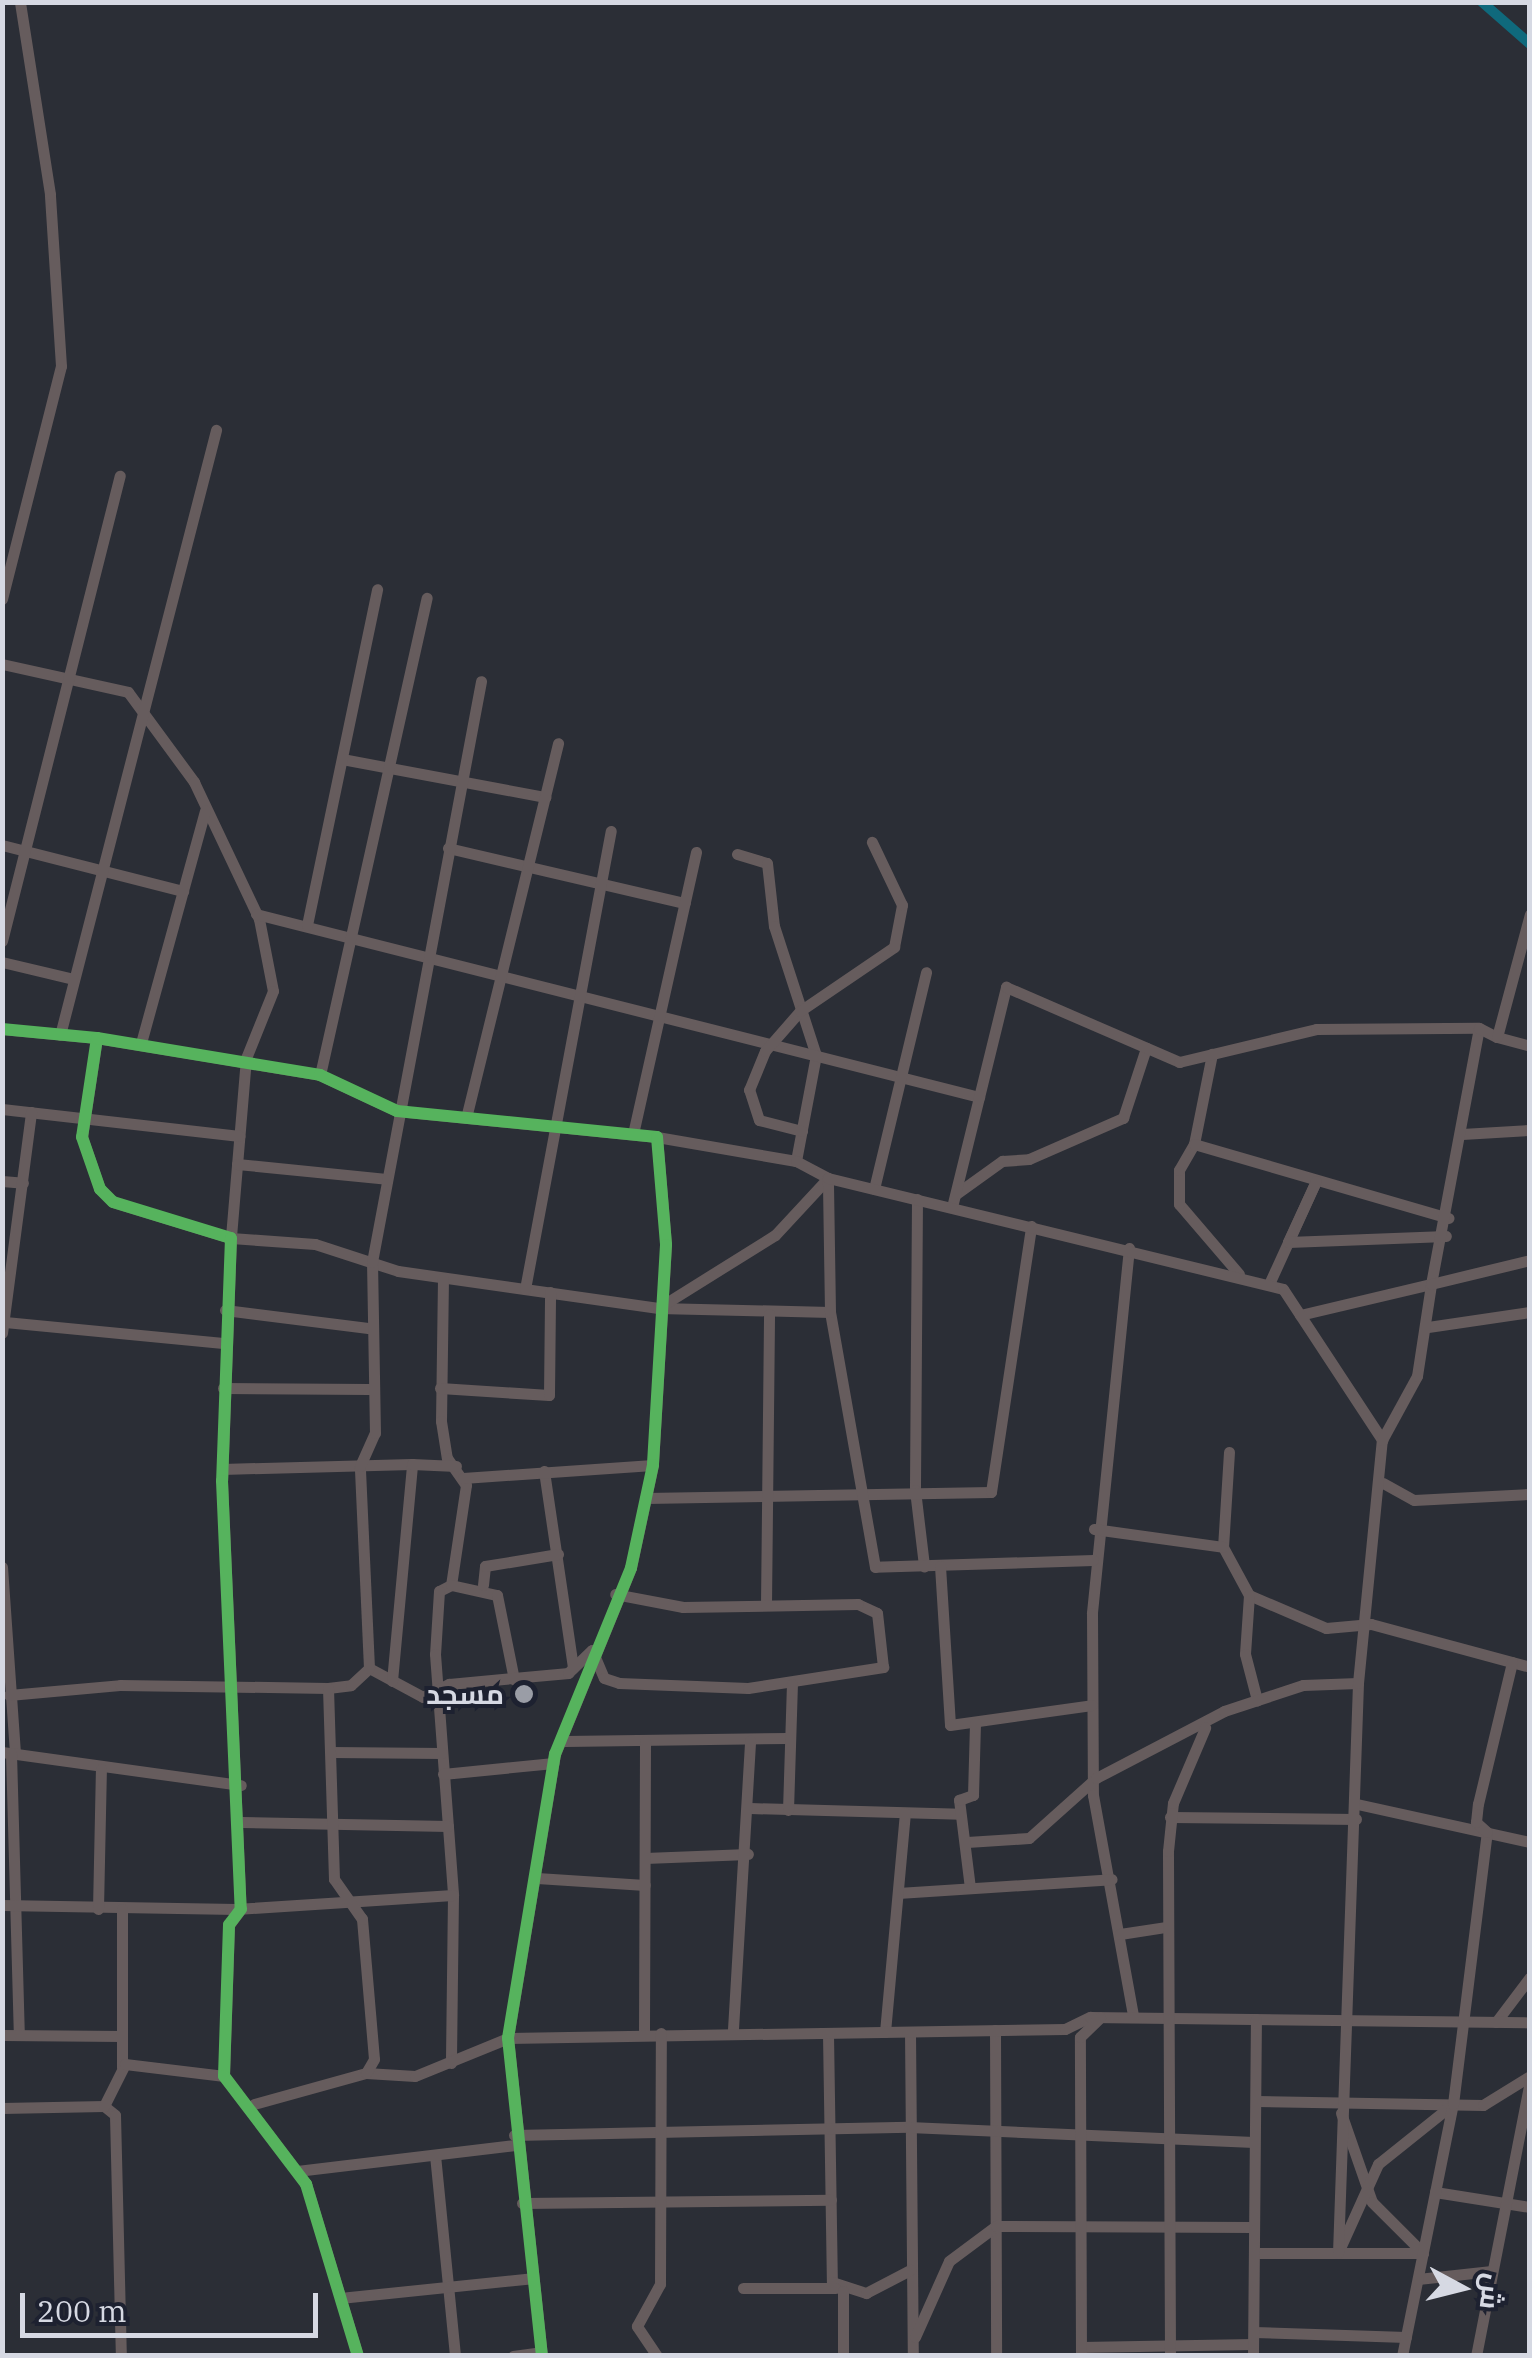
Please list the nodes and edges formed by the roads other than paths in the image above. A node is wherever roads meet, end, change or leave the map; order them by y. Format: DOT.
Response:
graph roads {
  1 [pos="20,2"];
  2 [pos="216,430"];
  3 [pos="120,476"];
  4 [pos="377,589"];
  5 [pos="2,598"];
  6 [pos="427,598"];
  7 [pos="2,664"];
  8 [pos="64,674"];
  9 [pos="481,681"];
  10 [pos="139,704"];
  11 [pos="558,743"];
  12 [pos="342,759"];
  13 [pos="387,768"];
  14 [pos="462,782"];
  15 [pos="545,797"];
  16 [pos="206,809"];
  17 [pos="611,831"];
  18 [pos="872,842"];
  19 [pos="2,845"];
  20 [pos="448,848"];
  21 [pos="23,850"];
  22 [pos="696,852"];
  23 [pos="737,854"];
  24 [pos="528,866"];
  25 [pos="99,870"];
  26 [pos="600,884"];
  27 [pos="183,891"];
  28 [pos="684,903"];
  29 [pos="256,914"];
  30 [pos="1530,914"];
  31 [pos="307,926"];
  32 [pos="348,935"];
  33 [pos="2,941"];
  34 [pos="428,953"];
  35 [pos="2,962"];
  36 [pos="502,970"];
  37 [pos="926,972"];
  38 [pos="74,979"];
  39 [pos="579,990"];
  40 [pos="661,1010"];
  41 [pos="800,1010"];
  42 [pos="1479,1028"];
  43 [pos="2,1029"];
  44 [pos="60,1034"];
  45 [pos="1497,1037"];
  46 [pos="97,1038"];
  47 [pos="141,1043"];
  48 [pos="771,1043"];
  49 [pos="1530,1046"];
  50 [pos="1146,1048"];
  51 [pos="1212,1054"];
  52 [pos="816,1055"];
  53 [pos="246,1058"];
  54 [pos="900,1074"];
  55 [pos="320,1075"];
  56 [pos="979,1097"];
  57 [pos="2,1109"];
  58 [pos="397,1111"];
  59 [pos="31,1112"];
  60 [pos="466,1118"];
  61 [pos="88,1120"];
  62 [pos="551,1126"];
  63 [pos="1530,1130"];
  64 [pos="802,1131"];
  65 [pos="633,1134"];
  66 [pos="1462,1134"];
  67 [pos="239,1136"];
  68 [pos="657,1137"];
  69 [pos="1194,1144"];
  70 [pos="796,1161"];
  71 [pos="237,1164"];
  72 [pos="828,1178"];
  73 [pos="386,1179"];
  74 [pos="2,1181"];
  75 [pos="1316,1181"];
  76 [pos="23,1183"];
  77 [pos="874,1189"];
  78 [pos="917,1199"];
  79 [pos="954,1200"];
  80 [pos="1448,1218"];
  81 [pos="1031,1226"];
  82 [pos="1446,1236"];
  83 [pos="231,1238"];
  84 [pos="1128,1248"];
  85 [pos="1530,1260"];
  86 [pos="372,1262"];
  87 [pos="1242,1276"];
  88 [pos="443,1278"];
  89 [pos="1269,1284"];
  90 [pos="1431,1284"];
  91 [pos="524,1290"];
  92 [pos="550,1292"];
  93 [pos="658,1308"];
  94 [pos="225,1310"];
  95 [pos="830,1312"];
  96 [pos="1530,1312"];
  97 [pos="769,1314"];
  98 [pos="1300,1315"];
  99 [pos="1428,1327"];
  100 [pos="4,1328"];
  101 [pos="368,1328"];
  102 [pos="223,1343"];
  103 [pos="223,1388"];
  104 [pos="440,1388"];
  105 [pos="369,1389"];
  106 [pos="1382,1440"];
  107 [pos="1229,1452"];
  108 [pos="365,1458"];
  109 [pos="412,1464"];
  110 [pos="653,1465"];
  111 [pos="456,1466"];
  112 [pos="222,1468"];
  113 [pos="544,1471"];
  114 [pos="463,1478"];
  115 [pos="1383,1483"];
  116 [pos="915,1490"];
  117 [pos="860,1492"];
  118 [pos="1530,1494"];
  119 [pos="646,1498"];
  120 [pos="762,1498"];
  121 [pos="1094,1529"];
  122 [pos="1224,1547"];
  123 [pos="558,1554"];
  124 [pos="1094,1560"];
  125 [pos="924,1566"];
  126 [pos="940,1566"];
  127 [pos="2,1567"];
  128 [pos="451,1585"];
  129 [pos="482,1585"];
  130 [pos="615,1594"];
  131 [pos="1249,1595"];
  132 [pos="766,1605"];
  133 [pos="1371,1624"];
  134 [pos="592,1650"];
  135 [pos="1512,1662"];
  136 [pos="1530,1667"];
  137 [pos="370,1668"];
  138 [pos="573,1668"];
  139 [pos="514,1679"];
  140 [pos="392,1681"];
  141 [pos="1358,1682"];
  142 [pos="792,1684"];
  143 [pos="232,1686"];
  144 [pos="328,1688"];
  145 [pos="438,1690"];
  146 [pos="8,1691"];
  147 [pos="1257,1700"];
  148 [pos="1092,1705"];
  149 [pos="976,1723"];
  150 [pos="1204,1728"];
  151 [pos="788,1738"];
  152 [pos="645,1740"];
  153 [pos="750,1740"];
  154 [pos="565,1741"];
  155 [pos="331,1752"];
  156 [pos="9,1753"];
  157 [pos="442,1753"];
  158 [pos="554,1763"];
  159 [pos="102,1768"];
  160 [pos="444,1774"];
  161 [pos="1096,1778"];
  162 [pos="241,1785"];
  163 [pos="1357,1804"];
  164 [pos="750,1808"];
  165 [pos="788,1810"];
  166 [pos="905,1814"];
  167 [pos="960,1814"];
  168 [pos="1170,1817"];
  169 [pos="1356,1819"];
  170 [pos="241,1822"];
  171 [pos="333,1823"];
  172 [pos="448,1826"];
  173 [pos="1486,1832"];
  174 [pos="967,1842"];
  175 [pos="1530,1842"];
  176 [pos="748,1854"];
  177 [pos="644,1858"];
  178 [pos="537,1878"];
  179 [pos="1112,1880"];
  180 [pos="644,1884"];
  181 [pos="970,1888"];
  182 [pos="898,1894"];
  183 [pos="453,1895"];
  184 [pos="344,1901"];
  185 [pos="2,1905"];
  186 [pos="17,1906"];
  187 [pos="241,1908"];
  188 [pos="98,1909"];
  189 [pos="122,1909"];
  190 [pos="1166,1927"];
  191 [pos="1120,1934"];
  192 [pos="2,1975"];
  193 [pos="18,1975"];
  194 [pos="1530,1977"];
  195 [pos="1133,2016"];
  196 [pos="1100,2018"];
  197 [pos="1256,2019"];
  198 [pos="1168,2020"];
  199 [pos="1349,2020"];
  200 [pos="1496,2022"];
  201 [pos="1530,2022"];
  202 [pos="1463,2023"];
  203 [pos="733,2029"];
  204 [pos="996,2030"];
  205 [pos="884,2032"];
  206 [pos="910,2032"];
  207 [pos="644,2033"];
  208 [pos="661,2033"];
  209 [pos="2,2034"];
  210 [pos="828,2034"];
  211 [pos="19,2035"];
  212 [pos="122,2036"];
  213 [pos="508,2038"];
  214 [pos="451,2063"];
  215 [pos="122,2067"];
  216 [pos="366,2073"];
  217 [pos="224,2076"];
  218 [pos="1530,2079"];
  219 [pos="1256,2101"];
  220 [pos="1338,2102"];
  221 [pos="254,2104"];
  222 [pos="1453,2104"];
  223 [pos="104,2106"];
  224 [pos="2,2108"];
  225 [pos="1525,2119"];
  226 [pos="909,2127"];
  227 [pos="663,2128"];
  228 [pos="830,2129"];
  229 [pos="995,2132"];
  230 [pos="1077,2138"];
  231 [pos="1165,2139"];
  232 [pos="514,2140"];
  233 [pos="1254,2142"];
  234 [pos="435,2155"];
  235 [pos="297,2171"];
  236 [pos="1368,2188"];
  237 [pos="1435,2192"];
  238 [pos="831,2200"];
  239 [pos="664,2202"];
  240 [pos="1505,2202"];
  241 [pos="522,2203"];
  242 [pos="1530,2207"];
  243 [pos="996,2226"];
  244 [pos="1168,2227"];
  245 [pos="1254,2227"];
  246 [pos="1078,2228"];
  247 [pos="1254,2253"];
  248 [pos="1338,2253"];
  249 [pos="1423,2253"];
  250 [pos="910,2270"];
  251 [pos="1492,2271"];
  252 [pos="532,2278"];
  253 [pos="1418,2279"];
  254 [pos="448,2287"];
  255 [pos="743,2288"];
  256 [pos="839,2289"];
  257 [pos="340,2298"];
  258 [pos="915,2337"];
  259 [pos="1406,2337"];
  260 [pos="1253,2344"];
  261 [pos="1170,2350"];
  262 [pos="1081,2351"];
  263 [pos="542,2354"];
  264 [pos="121,2356"];
  265 [pos="358,2356"];
  266 [pos="454,2356"];
  267 [pos="513,2356"];
  268 [pos="657,2356"];
  269 [pos="843,2356"];
  270 [pos="913,2356"];
  271 [pos="996,2356"];
  272 [pos="1402,2356"];
  273 [pos="1476,2356"];
  1 -- 5 [label="street"];
  2 -- 10 [label="street"];
  3 -- 8 [label="street"];
  4 -- 12 [label="street"];
  6 -- 13 [label="street"];
  7 -- 8 [label="street"];
  8 -- 10 [label="street"];
  8 -- 21 [label="street"];
  9 -- 14 [label="street"];
  10 -- 16 [label="street"];
  10 -- 25 [label="street"];
  11 -- 15 [label="street"];
  12 -- 13 [label="street"];
  12 -- 31 [label="street"];
  13 -- 14 [label="street"];
  13 -- 32 [label="street"];
  14 -- 15 [label="street"];
  14 -- 20 [label="street"];
  15 -- 24 [label="street"];
  16 -- 27 [label="street"];
  16 -- 29 [label="street"];
  17 -- 26 [label="street"];
  18 -- 41 [label="street"];
  19 -- 21 [label="street"];
  20 -- 24 [label="street"];
  20 -- 34 [label="street"];
  21 -- 25 [label="street"];
  21 -- 33 [label="street"];
  22 -- 28 [label="street"];
  23 -- 41 [label="street"];
  24 -- 26 [label="street"];
  24 -- 36 [label="street"];
  25 -- 27 [label="street"];
  25 -- 38 [label="street"];
  26 -- 28 [label="street"];
  26 -- 39 [label="street"];
  27 -- 47 [label="street"];
  28 -- 40 [label="street"];
  29 -- 31 [label="street"];
  29 -- 53 [label="street"];
  30 -- 45 [label="street"];
  31 -- 32 [label="street"];
  32 -- 34 [label="street"];
  32 -- 55 [label="street"];
  34 -- 36 [label="street"];
  34 -- 58 [label="street"];
  35 -- 38 [label="street"];
  36 -- 39 [label="street"];
  36 -- 60 [label="street"];
  37 -- 54 [label="street"];
  38 -- 44 [label="street"];
  39 -- 40 [label="street"];
  39 -- 62 [label="street"];
  40 -- 48 [label="street"];
  40 -- 65 [label="street"];
  41 -- 48 [label="street"];
  41 -- 52 [label="street"];
  42 -- 45 [label="street"];
  42 -- 51 [label="street"];
  42 -- 66 [label="street"];
  43 -- 44 [label="street"];
  44 -- 46 [label="street"];
  45 -- 49 [label="street"];
  46 -- 47 [label="street"];
  46 -- 61 [label="street"];
  47 -- 53 [label="street"];
  48 -- 52 [label="street"];
  48 -- 64 [label="street"];
  50 -- 51 [label="street"];
  50 -- 56 [label="street"];
  50 -- 79 [label="street"];
  51 -- 69 [label="street"];
  52 -- 54 [label="street"];
  52 -- 64 [label="street"];
  53 -- 55 [label="street"];
  53 -- 67 [label="street"];
  54 -- 56 [label="street"];
  54 -- 77 [label="street"];
  55 -- 58 [label="street"];
  56 -- 79 [label="street"];
  57 -- 59 [label="street"];
  58 -- 60 [label="street"];
  58 -- 73 [label="street"];
  59 -- 61 [label="street"];
  59 -- 76 [label="street"];
  60 -- 62 [label="street"];
  61 -- 67 [label="street"];
  61 -- 83 [label="street"];
  62 -- 65 [label="street"];
  62 -- 91 [label="street"];
  63 -- 66 [label="street"];
  64 -- 70 [label="street"];
  65 -- 68 [label="street"];
  66 -- 80 [label="street"];
  67 -- 71 [label="street"];
  68 -- 70 [label="street"];
  68 -- 93 [label="street"];
  69 -- 75 [label="street"];
  69 -- 87 [label="street"];
  70 -- 72 [label="street"];
  71 -- 73 [label="street"];
  71 -- 83 [label="street"];
  72 -- 77 [label="street"];
  72 -- 93 [label="street"];
  72 -- 95 [label="street"];
  73 -- 86 [label="street"];
  74 -- 76 [label="street"];
  75 -- 80 [label="street"];
  75 -- 82 [label="street"];
  75 -- 89 [label="street"];
  76 -- 100 [label="street"];
  77 -- 78 [label="street"];
  78 -- 79 [label="street"];
  78 -- 116 [label="street"];
  79 -- 81 [label="street"];
  80 -- 82 [label="street"];
  81 -- 84 [label="street"];
  81 -- 116 [label="street"];
  82 -- 90 [label="street"];
  83 -- 86 [label="street"];
  83 -- 94 [label="street"];
  84 -- 87 [label="street"];
  84 -- 121 [label="street"];
  85 -- 90 [label="street"];
  86 -- 88 [label="street"];
  86 -- 101 [label="street"];
  87 -- 89 [label="street"];
  88 -- 91 [label="street"];
  88 -- 104 [label="street"];
  89 -- 98 [label="street"];
  90 -- 98 [label="street"];
  90 -- 99 [label="street"];
  91 -- 92 [label="street"];
  92 -- 93 [label="street"];
  92 -- 104 [label="street"];
  93 -- 97 [label="street"];
  93 -- 110 [label="street"];
  94 -- 101 [label="street"];
  94 -- 102 [label="street"];
  95 -- 97 [label="street"];
  95 -- 117 [label="street"];
  96 -- 99 [label="street"];
  97 -- 120 [label="street"];
  98 -- 106 [label="street"];
  99 -- 106 [label="street"];
  100 -- 102 [label="street"];
  101 -- 105 [label="street"];
  102 -- 103 [label="street"];
  103 -- 105 [label="street"];
  103 -- 112 [label="street"];
  104 -- 111 [label="street"];
  105 -- 108 [label="street"];
  106 -- 115 [label="street"];
  107 -- 122 [label="street"];
  108 -- 109 [label="street"];
  108 -- 112 [label="street"];
  108 -- 137 [label="street"];
  109 -- 111 [label="street"];
  109 -- 140 [label="street"];
  110 -- 113 [label="street"];
  110 -- 119 [label="street"];
  111 -- 114 [label="street"];
  112 -- 143 [label="street"];
  113 -- 114 [label="street"];
  113 -- 123 [label="street"];
  114 -- 128 [label="street"];
  115 -- 118 [label="street"];
  115 -- 133 [label="street"];
  116 -- 117 [label="street"];
  116 -- 125 [label="street"];
  117 -- 120 [label="street"];
  117 -- 125 [label="street"];
  119 -- 120 [label="street"];
  119 -- 130 [label="street"];
  120 -- 132 [label="street"];
  121 -- 122 [label="street"];
  121 -- 124 [label="street"];
  122 -- 131 [label="street"];
  123 -- 129 [label="street"];
  123 -- 138 [label="street"];
  124 -- 126 [label="street"];
  124 -- 148 [label="street"];
  125 -- 126 [label="street"];
  126 -- 149 [label="street"];
  127 -- 146 [label="street"];
  128 -- 129 [label="street"];
  128 -- 145 [label="street"];
  129 -- 139 [label="street"];
  130 -- 132 [label="street"];
  130 -- 134 [label="street"];
  131 -- 133 [label="street"];
  131 -- 147 [label="street"];
  132 -- 142 [label="street"];
  133 -- 135 [label="street"];
  133 -- 141 [label="street"];
  134 -- 138 [label="street"];
  134 -- 142 [label="street"];
  134 -- 154 [label="street"];
  135 -- 136 [label="street"];
  135 -- 173 [label="street"];
  137 -- 140 [label="street"];
  137 -- 144 [label="street"];
  138 -- 139 [label="street"];
  139 -- 145 [label="street"];
  140 -- 145 [label="street"];
  141 -- 147 [label="street"];
  141 -- 163 [label="street"];
  142 -- 151 [label="street"];
  143 -- 144 [label="street"];
  143 -- 146 [label="street"];
  143 -- 162 [label="street"];
  144 -- 155 [label="street"];
  145 -- 157 [label="street"];
  146 -- 156 [label="street"];
  147 -- 150 [label="street"];
  148 -- 149 [label="street"];
  148 -- 161 [label="street"];
  149 -- 167 [label="street"];
  150 -- 161 [label="street"];
  150 -- 168 [label="street"];
  151 -- 153 [label="street"];
  151 -- 165 [label="street"];
  152 -- 153 [label="street"];
  152 -- 154 [label="street"];
  152 -- 177 [label="street"];
  153 -- 164 [label="street"];
  154 -- 158 [label="street"];
  155 -- 157 [label="street"];
  155 -- 171 [label="street"];
  156 -- 159 [label="street"];
  156 -- 186 [label="street"];
  157 -- 160 [label="street"];
  158 -- 160 [label="street"];
  158 -- 178 [label="street"];
  159 -- 162 [label="street"];
  159 -- 188 [label="street"];
  160 -- 172 [label="street"];
  161 -- 174 [label="street"];
  161 -- 179 [label="street"];
  162 -- 170 [label="street"];
  163 -- 169 [label="street"];
  163 -- 173 [label="street"];
  164 -- 165 [label="street"];
  164 -- 176 [label="street"];
  165 -- 166 [label="street"];
  166 -- 167 [label="street"];
  166 -- 182 [label="street"];
  167 -- 174 [label="street"];
  168 -- 169 [label="street"];
  168 -- 190 [label="street"];
  169 -- 199 [label="street"];
  170 -- 171 [label="street"];
  170 -- 187 [label="street"];
  171 -- 172 [label="street"];
  171 -- 184 [label="street"];
  172 -- 183 [label="street"];
  173 -- 175 [label="street"];
  173 -- 202 [label="street"];
  174 -- 181 [label="street"];
  176 -- 177 [label="street"];
  176 -- 203 [label="street"];
  177 -- 180 [label="street"];
  178 -- 180 [label="street"];
  178 -- 213 [label="street"];
  179 -- 181 [label="street"];
  179 -- 191 [label="street"];
  180 -- 207 [label="street"];
  181 -- 182 [label="street"];
  182 -- 205 [label="street"];
  183 -- 184 [label="street"];
  183 -- 214 [label="street"];
  184 -- 187 [label="street"];
  184 -- 216 [label="street"];
  185 -- 186 [label="street"];
  186 -- 188 [label="street"];
  186 -- 193 [label="street"];
  187 -- 189 [label="street"];
  187 -- 217 [label="street"];
  188 -- 189 [label="street"];
  189 -- 212 [label="street"];
  190 -- 191 [label="street"];
  190 -- 198 [label="street"];
  191 -- 195 [label="street"];
  192 -- 193 [label="street"];
  193 -- 211 [label="street"];
  194 -- 200 [label="street"];
  195 -- 196 [label="street"];
  195 -- 198 [label="street"];
  196 -- 204 [label="street"];
  196 -- 230 [label="street"];
  197 -- 198 [label="street"];
  197 -- 199 [label="street"];
  197 -- 219 [label="street"];
  198 -- 231 [label="street"];
  199 -- 202 [label="street"];
  199 -- 220 [label="street"];
  200 -- 201 [label="street"];
  200 -- 202 [label="street"];
  202 -- 222 [label="street"];
  203 -- 208 [label="street"];
  203 -- 210 [label="street"];
  204 -- 206 [label="street"];
  204 -- 229 [label="street"];
  205 -- 206 [label="street"];
  205 -- 210 [label="street"];
  206 -- 226 [label="street"];
  207 -- 208 [label="street"];
  207 -- 213 [label="street"];
  208 -- 227 [label="street"];
  209 -- 211 [label="street"];
  210 -- 228 [label="street"];
  211 -- 212 [label="street"];
  212 -- 215 [label="street"];
  213 -- 214 [label="street"];
  213 -- 232 [label="street"];
  214 -- 216 [label="street"];
  215 -- 217 [label="street"];
  215 -- 223 [label="street"];
  216 -- 221 [label="street"];
  217 -- 221 [label="street"];
  218 -- 222 [label="street"];
  218 -- 225 [label="street"];
  219 -- 220 [label="street"];
  219 -- 233 [label="street"];
  220 -- 222 [label="street"];
  220 -- 236 [label="street"];
  220 -- 248 [label="street"];
  221 -- 235 [label="street"];
  222 -- 236 [label="street"];
  222 -- 237 [label="street"];
  223 -- 224 [label="street"];
  223 -- 264 [label="street"];
  225 -- 240 [label="street"];
  226 -- 228 [label="street"];
  226 -- 229 [label="street"];
  226 -- 250 [label="street"];
  227 -- 228 [label="street"];
  227 -- 232 [label="street"];
  227 -- 239 [label="street"];
  228 -- 238 [label="street"];
  229 -- 230 [label="street"];
  229 -- 243 [label="street"];
  230 -- 231 [label="street"];
  230 -- 246 [label="street"];
  231 -- 233 [label="street"];
  231 -- 244 [label="street"];
  232 -- 234 [label="street"];
  232 -- 241 [label="street"];
  233 -- 245 [label="street"];
  234 -- 235 [label="street"];
  234 -- 254 [label="street"];
  235 -- 257 [label="street"];
  236 -- 248 [label="street"];
  236 -- 249 [label="street"];
  237 -- 240 [label="street"];
  237 -- 249 [label="street"];
  238 -- 239 [label="street"];
  238 -- 256 [label="street"];
  239 -- 241 [label="street"];
  239 -- 268 [label="street"];
  240 -- 242 [label="street"];
  240 -- 251 [label="street"];
  241 -- 252 [label="street"];
  243 -- 246 [label="street"];
  243 -- 258 [label="street"];
  243 -- 271 [label="street"];
  244 -- 245 [label="street"];
  244 -- 246 [label="street"];
  244 -- 261 [label="street"];
  245 -- 247 [label="street"];
  246 -- 262 [label="street"];
  247 -- 248 [label="street"];
  247 -- 260 [label="street"];
  248 -- 249 [label="street"];
  249 -- 253 [label="street"];
  250 -- 256 [label="street"];
  250 -- 258 [label="street"];
  251 -- 253 [label="street"];
  251 -- 273 [label="street"];
  252 -- 254 [label="street"];
  252 -- 263 [label="street"];
  253 -- 259 [label="street"];
  254 -- 257 [label="street"];
  254 -- 266 [label="street"];
  255 -- 256 [label="street"];
  256 -- 269 [label="street"];
  257 -- 265 [label="street"];
  258 -- 270 [label="street"];
  259 -- 260 [label="street"];
  259 -- 272 [label="street"];
  260 -- 261 [label="street"];
  261 -- 262 [label="street"];
  263 -- 267 [label="street"];
}
